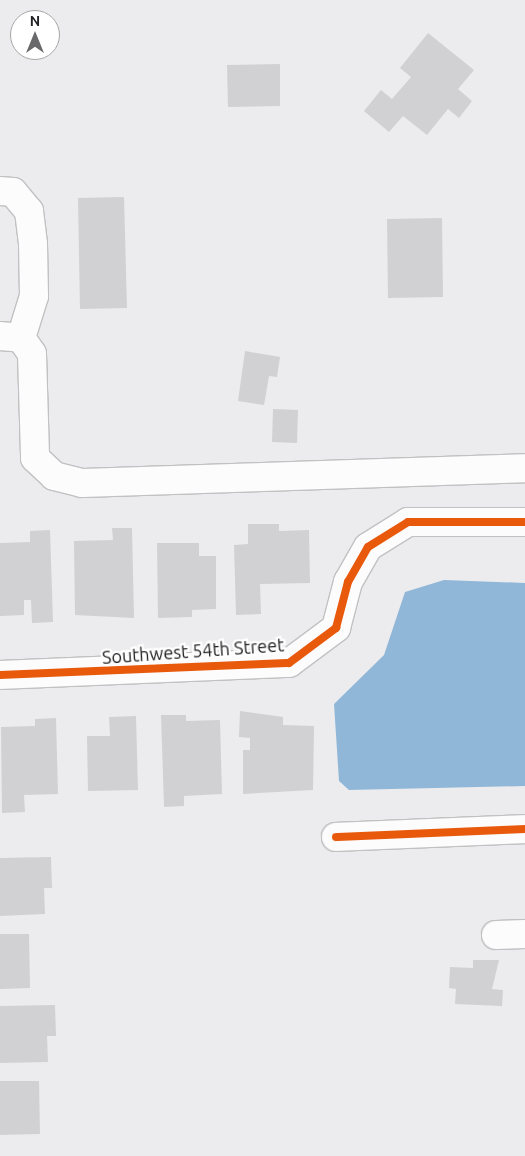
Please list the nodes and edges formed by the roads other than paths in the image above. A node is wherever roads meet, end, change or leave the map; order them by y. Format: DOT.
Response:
graph roads {
  1 [pos="0,191"];
  2 [pos="10,337"];
  3 [pos="525,468"];
  4 [pos="525,522"];
  5 [pos="0,675"];
  6 [pos="525,829"];
  7 [pos="336,837"];
  8 [pos="525,934"];
  9 [pos="496,935"];
  1 -- 2 [label="street"];
  2 -- 3 [label="street"];
  4 -- 5 [label="street, Southwest 54th Street"];
  6 -- 7 [label="street"];
  8 -- 9 [label="street"];
}
